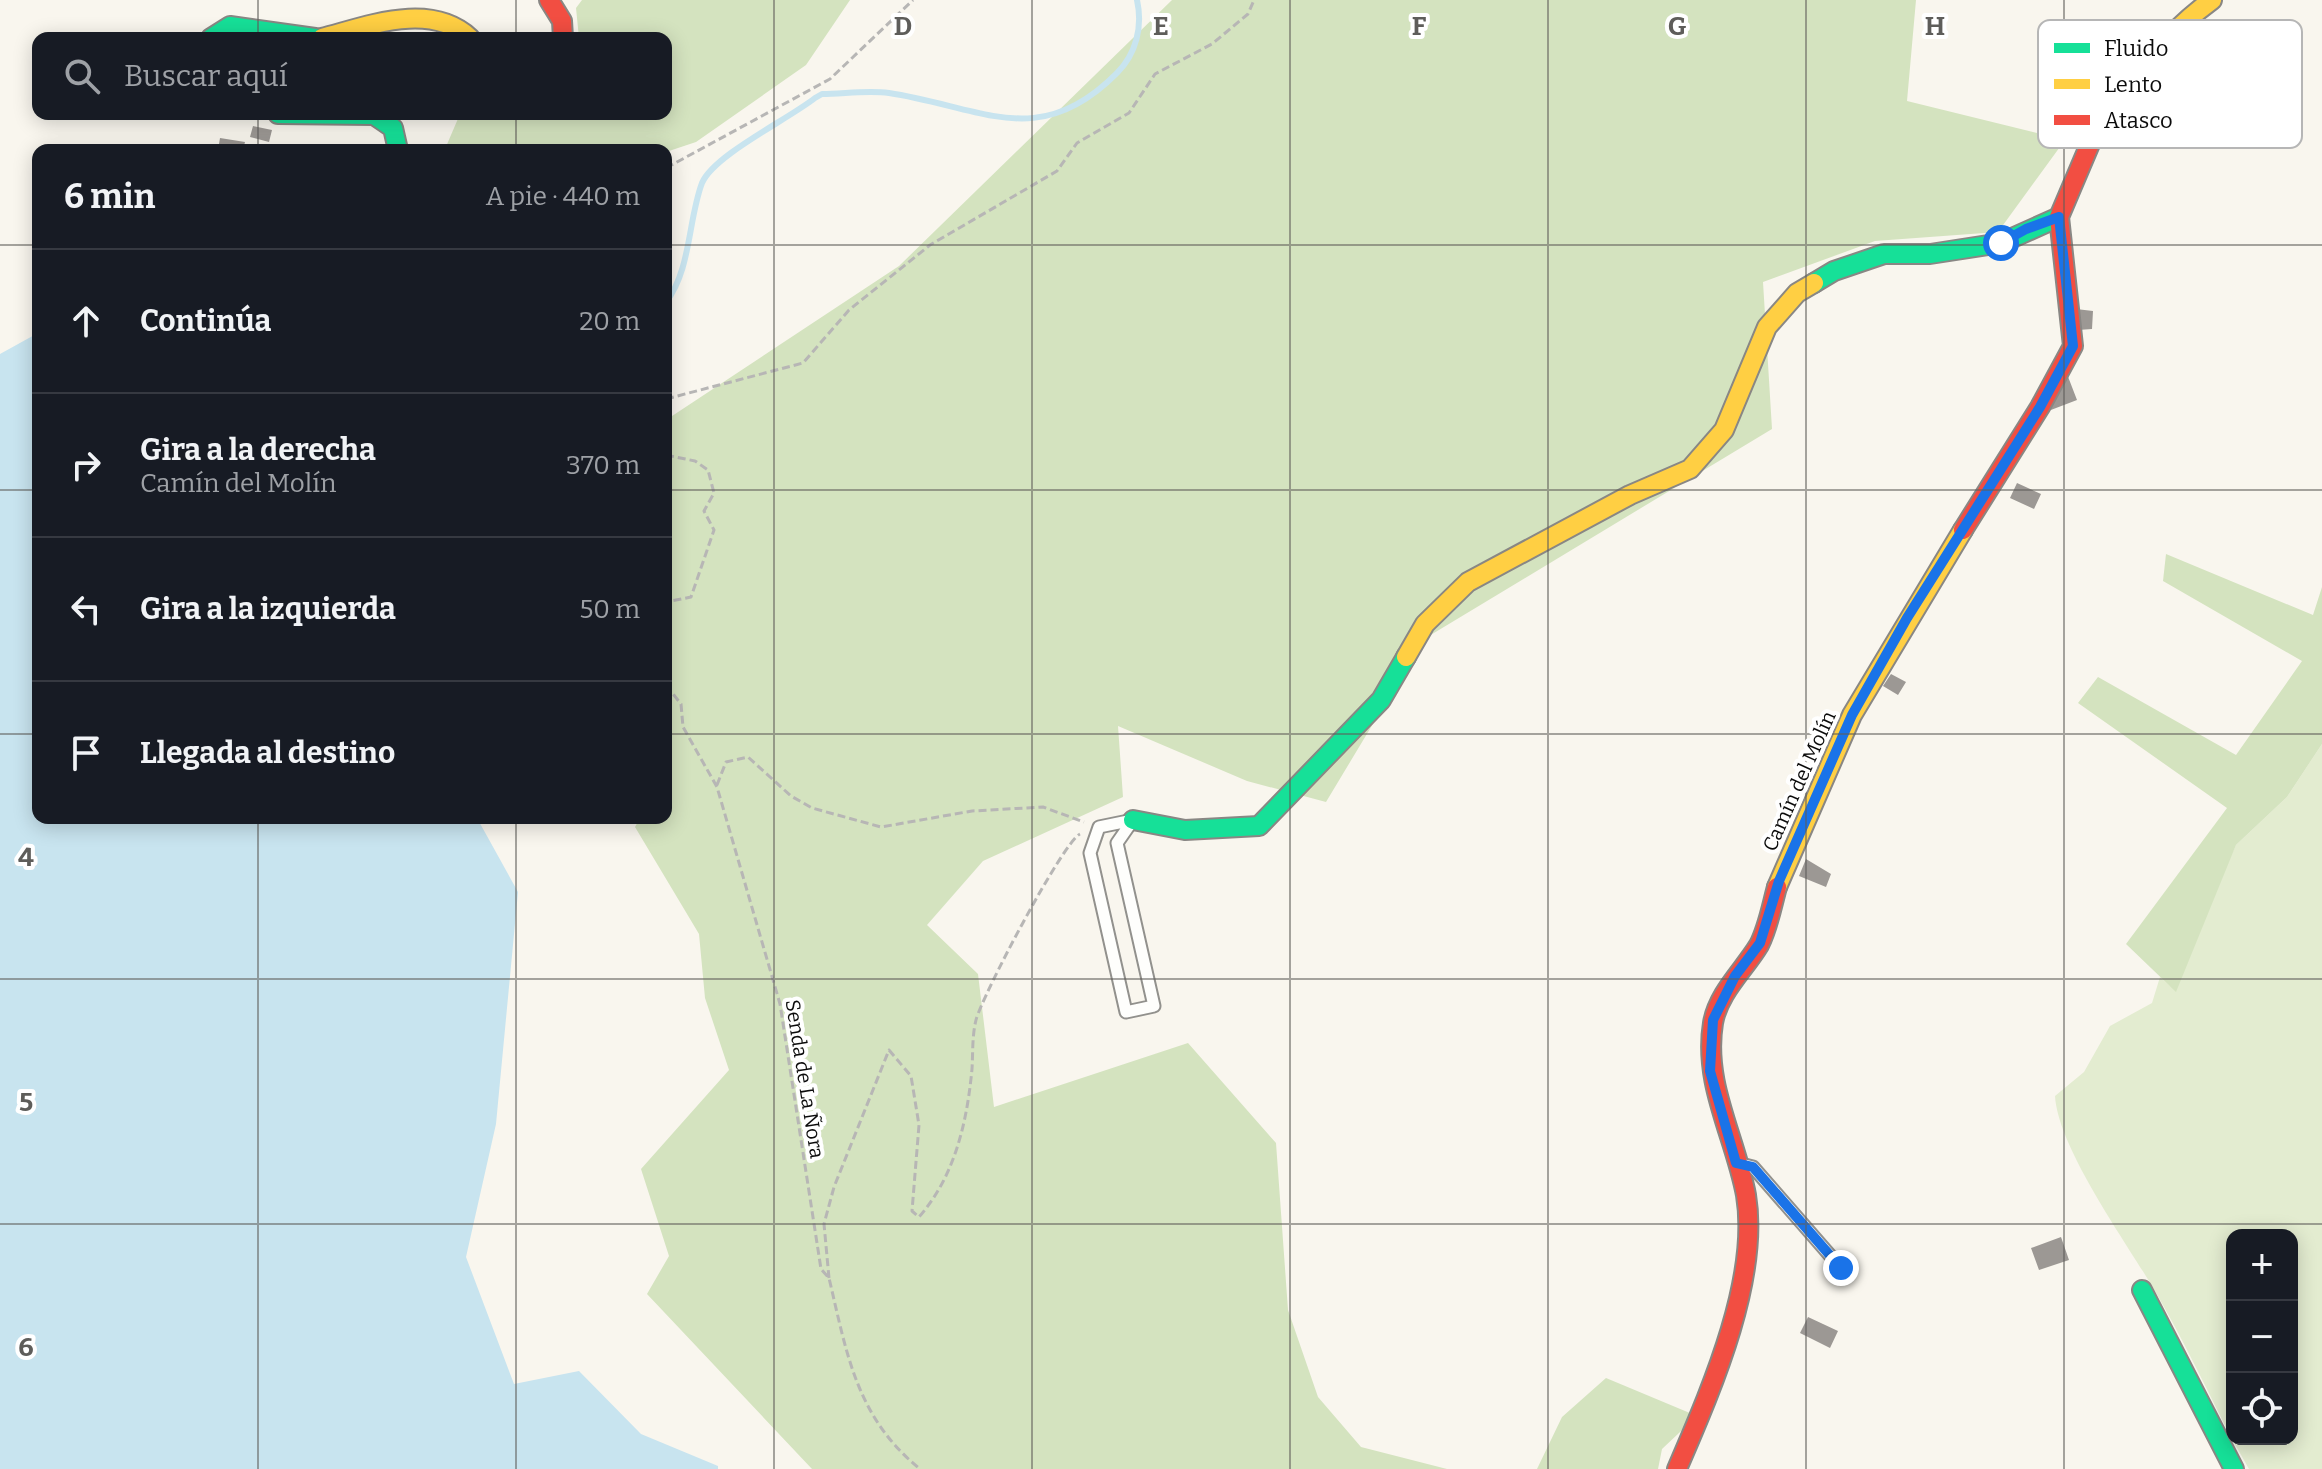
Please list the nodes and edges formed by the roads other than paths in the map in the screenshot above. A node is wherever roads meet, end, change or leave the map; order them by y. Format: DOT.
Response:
graph roads {
  1 [pos="549,0"];
  2 [pos="2212,0"];
  3 [pos="2185,20"];
  4 [pos="220,32"];
  5 [pos="272,32"];
  6 [pos="345,32"];
  7 [pos="466,32"];
  8 [pos="563,32"];
  9 [pos="386,120"];
  10 [pos="398,144"];
  11 [pos="2088,148"];
  12 [pos="2059,217"];
  13 [pos="1133,820"];
  14 [pos="1736,1163"];
  15 [pos="1841,1268"];
  16 [pos="2142,1290"];
  17 [pos="1677,1469"];
  18 [pos="2234,1469"];
  1 -- 8 [label="street"];
  2 -- 3 [label="street, Camín del Molín"];
  4 -- 5 [label="street"];
  6 -- 7 [label="street"];
  9 -- 10 [label="street"];
  11 -- 12 [label="street, Camín del Molín"];
  12 -- 13 [label="street"];
  12 -- 14 [label="street, Camín del Molín"];
  13 -- 13 [label="lane"];
  14 -- 15 [label="lane"];
  14 -- 17 [label="street, Camín del Molín"];
  16 -- 18 [label="street"];
}
